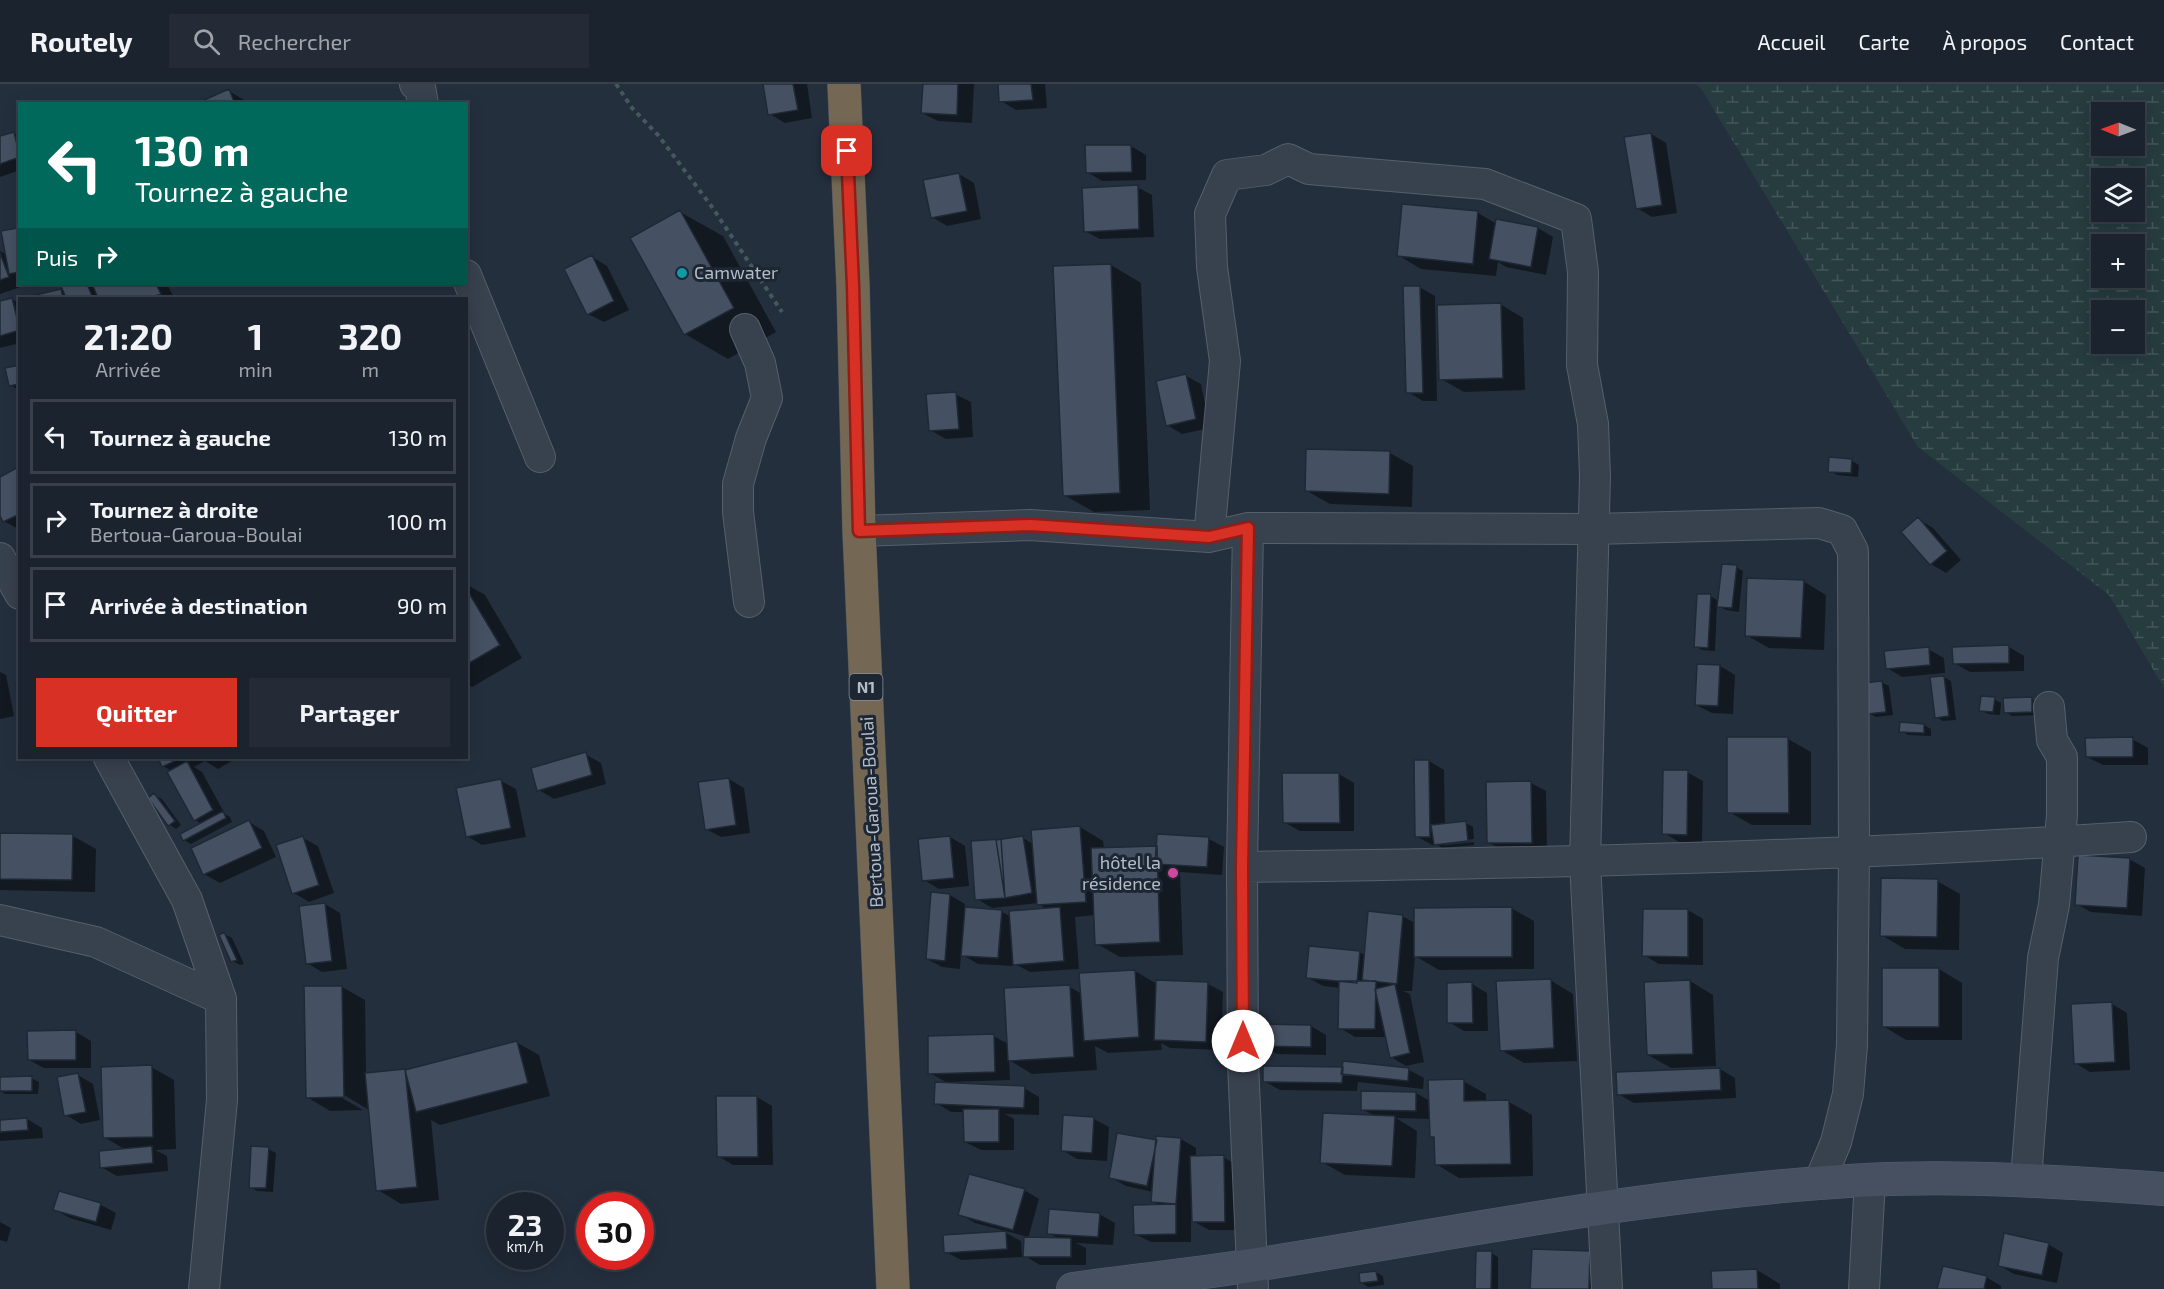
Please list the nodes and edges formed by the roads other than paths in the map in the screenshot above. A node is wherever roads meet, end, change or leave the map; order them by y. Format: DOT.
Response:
graph roads {
  1 [pos="415,84"];
  2 [pos="844,84"];
  3 [pos="423,102"];
  4 [pos="468,279"];
  5 [pos="745,329"];
  6 [pos="540,457"];
  7 [pos="1248,528"];
  8 [pos="1594,529"];
  9 [pos="859,531"];
  10 [pos="1209,537"];
  11 [pos="0,558"];
  12 [pos="18,590"];
  13 [pos="749,602"];
  14 [pos="2049,707"];
  15 [pos="110,759"];
  16 [pos="2131,837"];
  17 [pos="2058,842"];
  18 [pos="1854,853"];
  19 [pos="1585,862"];
  20 [pos="1242,867"];
  21 [pos="0,920"];
  22 [pos="221,999"];
  23 [pos="2026,1179"];
  24 [pos="1870,1180"];
  25 [pos="1819,1183"];
  26 [pos="2164,1189"];
  27 [pos="1603,1206"];
  28 [pos="1253,1277"];
  29 [pos="204,1289"];
  30 [pos="893,1289"];
  31 [pos="1073,1289"];
  32 [pos="1607,1289"];
  33 [pos="1864,1289"];
  1 -- 3 [label="street"];
  2 -- 9 [label="highway, Bertoua-Garoua-Boulai / N1"];
  4 -- 6 [label="street"];
  5 -- 13 [label="street"];
  7 -- 8 [label="street"];
  7 -- 10 [label="street"];
  7 -- 20 [label="street"];
  8 -- 10 [label="street"];
  8 -- 18 [label="street"];
  8 -- 19 [label="street"];
  9 -- 10 [label="street"];
  9 -- 30 [label="highway, Bertoua-Garoua-Boulai / N1"];
  11 -- 12 [label="street"];
  14 -- 17 [label="street"];
  15 -- 22 [label="street"];
  16 -- 17 [label="street"];
  17 -- 18 [label="street"];
  17 -- 23 [label="street"];
  18 -- 19 [label="street"];
  18 -- 25 [label="street"];
  19 -- 20 [label="street"];
  19 -- 27 [label="street"];
  20 -- 28 [label="street"];
  21 -- 22 [label="street"];
  22 -- 29 [label="street"];
  23 -- 24 [label="street"];
  23 -- 26 [label="street"];
  24 -- 25 [label="street"];
  24 -- 33 [label="street"];
  25 -- 27 [label="street"];
  27 -- 28 [label="street"];
  27 -- 32 [label="street"];
  28 -- 31 [label="street"];
}
